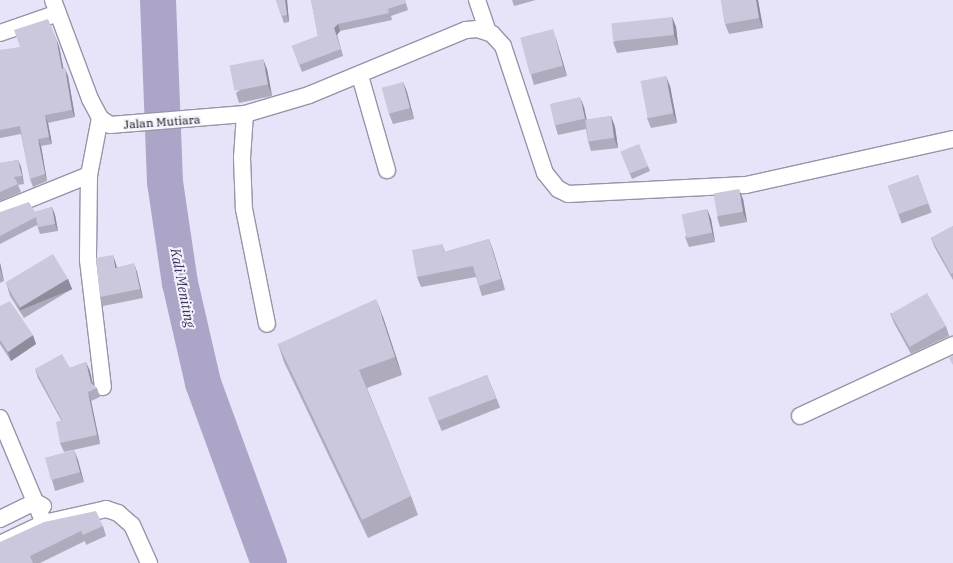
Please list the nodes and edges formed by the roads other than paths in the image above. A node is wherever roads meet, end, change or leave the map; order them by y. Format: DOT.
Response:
graph roads {
  1 [pos="477,0"];
  2 [pos="56,6"];
  3 [pos="488,32"];
  4 [pos="0,34"];
  5 [pos="360,76"];
  6 [pos="240,116"];
  7 [pos="107,121"];
  8 [pos="953,138"];
  9 [pos="387,170"];
  10 [pos="89,175"];
  11 [pos="0,211"];
  12 [pos="267,324"];
  13 [pos="953,345"];
  14 [pos="103,387"];
  15 [pos="800,416"];
  16 [pos="0,418"];
  17 [pos="35,502"];
  18 [pos="66,517"];
  19 [pos="0,518"];
  20 [pos="44,523"];
  21 [pos="0,544"];
  22 [pos="149,563"];
  1 -- 3 [label="street"];
  2 -- 4 [label="street"];
  2 -- 7 [label="street"];
  3 -- 5 [label="street, Jalan Mutiara"];
  3 -- 8 [label="street"];
  5 -- 6 [label="street, Jalan Mutiara"];
  5 -- 9 [label="street"];
  6 -- 7 [label="street, Jalan Mutiara"];
  6 -- 12 [label="street"];
  7 -- 10 [label="street"];
  10 -- 11 [label="street"];
  10 -- 14 [label="street"];
  13 -- 15 [label="street"];
  16 -- 17 [label="street"];
  17 -- 18 [label="street"];
  17 -- 19 [label="street"];
  17 -- 20 [label="street"];
  18 -- 20 [label="street"];
  18 -- 22 [label="street"];
  20 -- 21 [label="street"];
}
